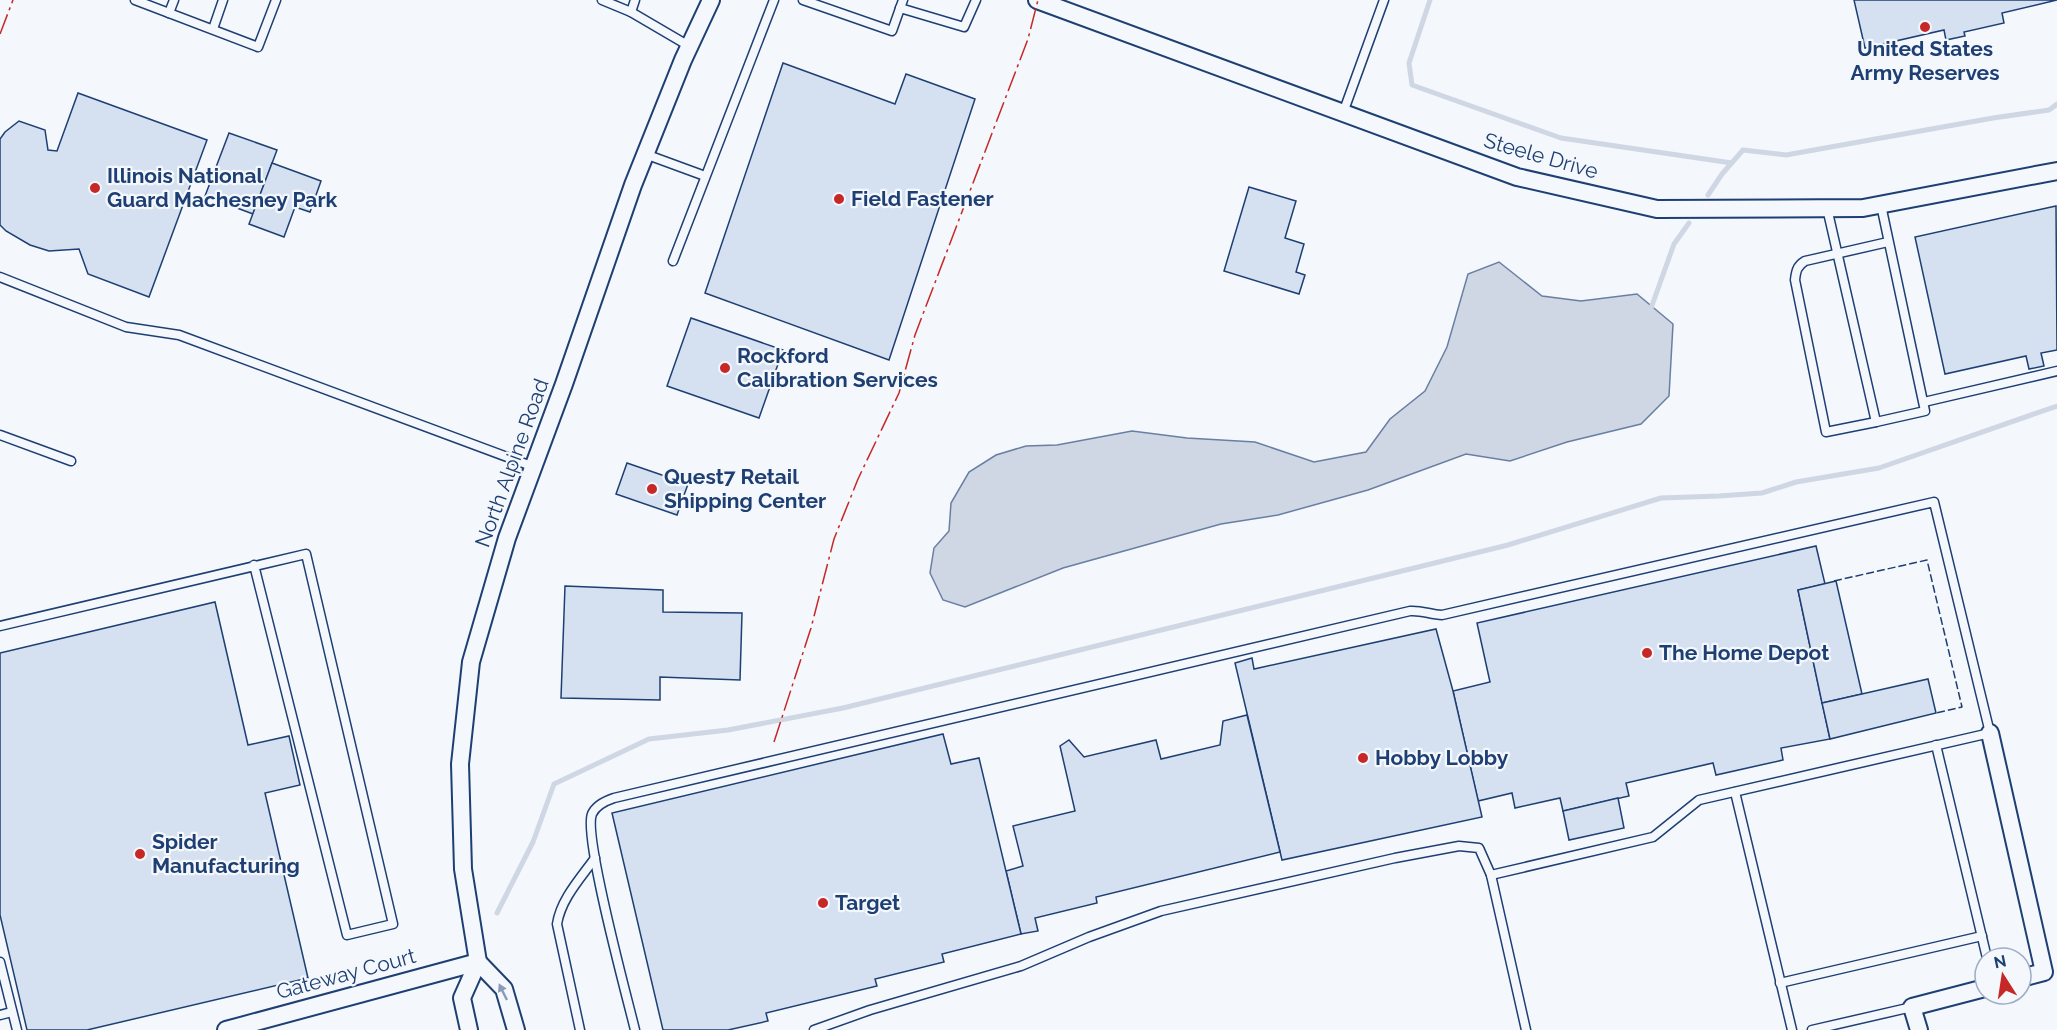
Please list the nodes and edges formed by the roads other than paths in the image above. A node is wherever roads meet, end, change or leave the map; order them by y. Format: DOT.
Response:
graph roads {
  1 [pos="135,0"];
  2 [pos="174,0"];
  3 [pos="223,0"];
  4 [pos="276,0"];
  5 [pos="602,0"];
  6 [pos="635,0"];
  7 [pos="711,0"];
  8 [pos="774,0"];
  9 [pos="804,0"];
  10 [pos="976,0"];
  11 [pos="1037,0"];
  12 [pos="1384,0"];
  13 [pos="902,4"];
  14 [pos="631,12"];
  15 [pos="169,13"];
  16 [pos="213,29"];
  17 [pos="689,46"];
  18 [pos="1343,113"];
  19 [pos="645,154"];
  20 [pos="2057,171"];
  21 [pos="705,176"];
  22 [pos="1881,205"];
  23 [pos="1827,208"];
  24 [pos="1888,242"];
  25 [pos="1838,254"];
  26 [pos="673,261"];
  27 [pos="0,277"];
  28 [pos="2057,371"];
  29 [pos="1924,402"];
  30 [pos="1876,422"];
  31 [pos="0,435"];
  32 [pos="71,461"];
  33 [pos="534,467"];
  34 [pos="254,565"];
  35 [pos="0,626"];
  36 [pos="1990,733"];
  37 [pos="1935,746"];
  38 [pos="1735,792"];
  39 [pos="595,858"];
  40 [pos="1491,875"];
  41 [pos="1982,936"];
  42 [pos="1984,946"];
  43 [pos="0,962"];
  44 [pos="478,962"];
  45 [pos="2033,975"];
  46 [pos="1780,982"];
  47 [pos="1973,991"];
  48 [pos="1912,1007"];
  49 [pos="12,1012"];
  50 [pos="0,1015"];
  51 [pos="17,1030"];
  52 [pos="226,1030"];
  53 [pos="469,1030"];
  54 [pos="516,1030"];
  55 [pos="580,1030"];
  56 [pos="635,1030"];
  57 [pos="814,1030"];
  58 [pos="1526,1030"];
  59 [pos="1792,1030"];
  60 [pos="1812,1030"];
  61 [pos="1918,1030"];
  1 -- 15 [label="lane"];
  2 -- 15 [label="lane"];
  3 -- 16 [label="lane"];
  4 -- 16 [label="lane"];
  5 -- 14 [label="lane"];
  6 -- 14 [label="lane"];
  7 -- 17 [label="street, North Alpine Road"];
  8 -- 21 [label="lane"];
  9 -- 13 [label="lane"];
  10 -- 13 [label="lane"];
  11 -- 18 [label="street, Steele Drive"];
  12 -- 18 [label="lane"];
  14 -- 17 [label="lane"];
  15 -- 16 [label="lane"];
  17 -- 19 [label="street, North Alpine Road"];
  18 -- 23 [label="street, Steele Drive"];
  19 -- 21 [label="lane"];
  19 -- 33 [label="street, North Alpine Road"];
  20 -- 22 [label="street, Steele Drive"];
  21 -- 26 [label="lane"];
  22 -- 23 [label="street, Steele Drive"];
  22 -- 24 [label="lane"];
  23 -- 25 [label="lane"];
  24 -- 25 [label="lane"];
  24 -- 29 [label="lane"];
  25 -- 30 [label="lane"];
  25 -- 30 [label="lane"];
  27 -- 33 [label="lane"];
  28 -- 29 [label="lane"];
  29 -- 30 [label="lane"];
  31 -- 32 [label="lane"];
  33 -- 44 [label="street, North Alpine Road"];
  34 -- 34 [label="lane"];
  34 -- 35 [label="lane"];
  36 -- 37 [label="lane"];
  36 -- 39 [label="lane"];
  36 -- 45 [label="street"];
  37 -- 38 [label="lane"];
  37 -- 41 [label="lane"];
  38 -- 40 [label="lane"];
  38 -- 46 [label="lane"];
  39 -- 55 [label="lane"];
  39 -- 56 [label="lane"];
  40 -- 57 [label="lane"];
  40 -- 58 [label="lane"];
  41 -- 42 [label="lane"];
  41 -- 46 [label="lane"];
  43 -- 49 [label="lane"];
  44 -- 52 [label="street, Gateway Court"];
  44 -- 53 [label="street"];
  54 -- 44 [label="street, one-way"];
  46 -- 59 [label="lane"];
  47 -- 48 [label="street"];
  48 -- 60 [label="lane"];
  48 -- 61 [label="street"];
  49 -- 50 [label="lane"];
  49 -- 51 [label="lane"];
}
